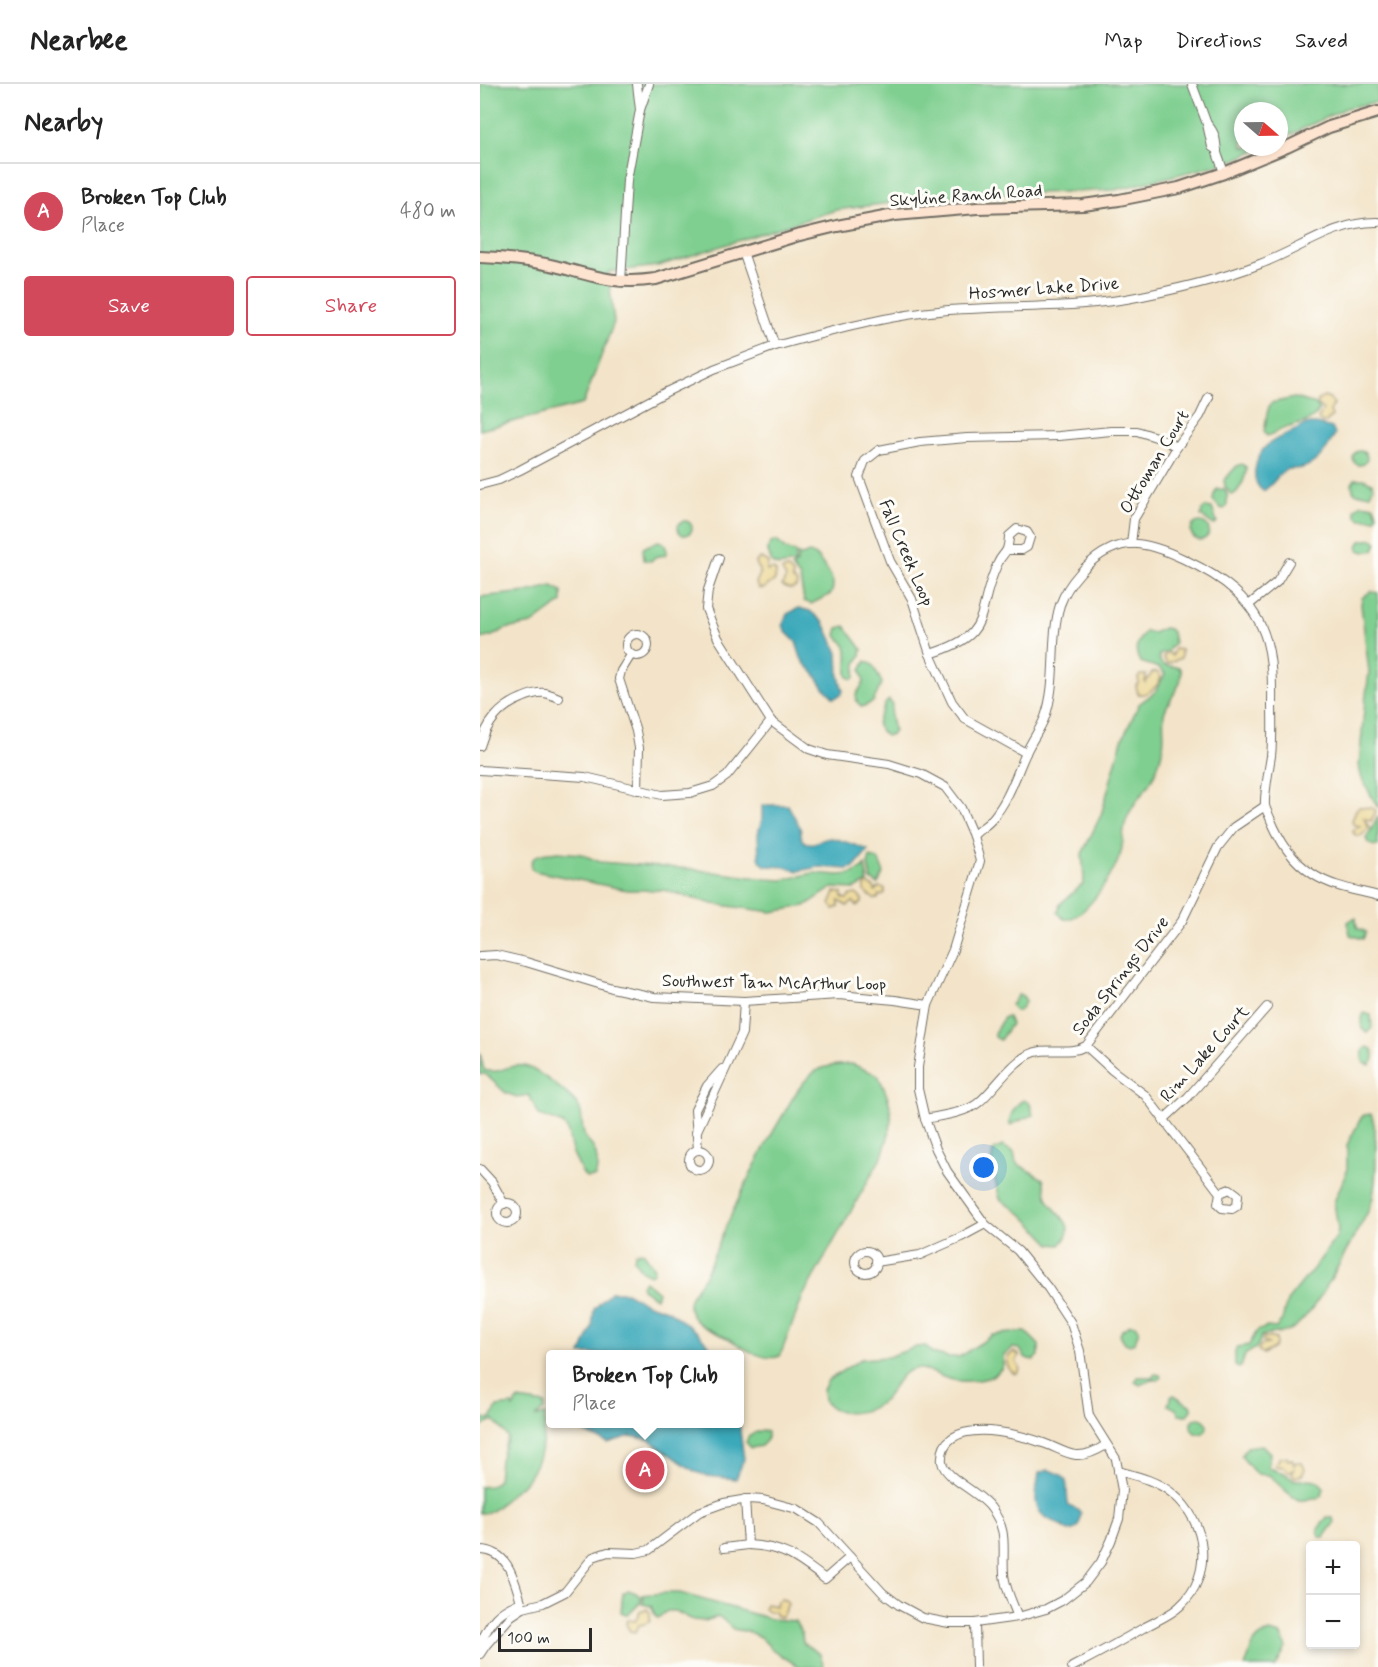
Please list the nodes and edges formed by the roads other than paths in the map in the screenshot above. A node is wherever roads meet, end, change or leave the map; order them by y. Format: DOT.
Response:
graph roads {
  1 [pos="637,84"];
  2 [pos="649,84"];
  3 [pos="1192,84"];
  4 [pos="640,110"];
  5 [pos="1378,112"];
  6 [pos="1224,173"];
  7 [pos="1378,222"];
  8 [pos="743,252"];
  9 [pos="480,257"];
  10 [pos="621,282"];
  11 [pos="775,346"];
  12 [pos="1209,397"];
  13 [pos="1177,447"];
  14 [pos="480,485"];
  15 [pos="1131,544"];
  16 [pos="1008,550"];
  17 [pos="719,558"];
  18 [pos="1289,562"];
  19 [pos="1250,604"];
  20 [pos="930,654"];
  21 [pos="631,655"];
  22 [pos="559,698"];
  23 [pos="771,721"];
  24 [pos="480,746"];
  25 [pos="1026,753"];
  26 [pos="480,771"];
  27 [pos="638,790"];
  28 [pos="1265,806"];
  29 [pos="973,836"];
  30 [pos="1378,896"];
  31 [pos="480,956"];
  32 [pos="744,1001"];
  33 [pos="928,1005"];
  34 [pos="1267,1007"];
  35 [pos="1086,1046"];
  36 [pos="925,1119"];
  37 [pos="1163,1120"];
  38 [pos="698,1150"];
  39 [pos="480,1168"];
  40 [pos="1220,1193"];
  41 [pos="504,1204"];
  42 [pos="985,1224"];
  43 [pos="876,1262"];
  44 [pos="1106,1445"];
  45 [pos="1118,1471"];
  46 [pos="745,1499"];
  47 [pos="748,1545"];
  48 [pos="724,1548"];
  49 [pos="480,1550"];
  50 [pos="850,1557"];
  51 [pos="522,1605"];
  52 [pos="1018,1617"];
  53 [pos="975,1623"];
  54 [pos="480,1644"];
  55 [pos="480,1654"];
  56 [pos="976,1667"];
  57 [pos="1072,1667"];
  1 -- 4 [label="street"];
  2 -- 4 [label="street"];
  3 -- 6 [label="street"];
  4 -- 10 [label="street"];
  5 -- 6 [label="street, Skyline Ranch Road"];
  6 -- 8 [label="street, Skyline Ranch Road"];
  7 -- 11 [label="street, Hosmer Lake Drive"];
  8 -- 10 [label="street, Skyline Ranch Road"];
  8 -- 11 [label="street"];
  9 -- 10 [label="street, Skyline Ranch Road"];
  11 -- 14 [label="street, Hosmer Lake Drive"];
  12 -- 13 [label="street, Ottoman Court"];
  13 -- 15 [label="street, Ottoman Court"];
  13 -- 20 [label="street, Fall Creek Loop"];
  15 -- 19 [label="street"];
  15 -- 25 [label="street"];
  16 -- 20 [label="street"];
  17 -- 23 [label="street"];
  18 -- 19 [label="street"];
  19 -- 28 [label="street"];
  20 -- 25 [label="street, Fall Creek Loop"];
  21 -- 27 [label="street"];
  22 -- 24 [label="street"];
  23 -- 27 [label="street"];
  23 -- 29 [label="street"];
  25 -- 29 [label="street"];
  26 -- 27 [label="street"];
  28 -- 30 [label="street"];
  28 -- 35 [label="street, Soda Springs Drive"];
  29 -- 33 [label="street"];
  31 -- 32 [label="street, Southwest Tam McArthur Loop"];
  32 -- 33 [label="street, Southwest Tam McArthur Loop"];
  32 -- 38 [label="street"];
  33 -- 36 [label="street"];
  34 -- 37 [label="street, Rim Lake Court"];
  35 -- 36 [label="street, Soda Springs Drive"];
  35 -- 37 [label="street"];
  36 -- 42 [label="street"];
  37 -- 40 [label="street"];
  39 -- 41 [label="street"];
  42 -- 43 [label="street"];
  42 -- 44 [label="street"];
  44 -- 45 [label="street"];
  44 -- 52 [label="street"];
  45 -- 52 [label="street"];
  45 -- 57 [label="street"];
  46 -- 47 [label="street"];
  46 -- 50 [label="street"];
  46 -- 51 [label="street"];
  47 -- 48 [label="street"];
  47 -- 50 [label="street"];
  49 -- 51 [label="street"];
  50 -- 53 [label="street"];
  51 -- 54 [label="street"];
  51 -- 55 [label="street"];
  52 -- 53 [label="street"];
  53 -- 56 [label="street"];
}
